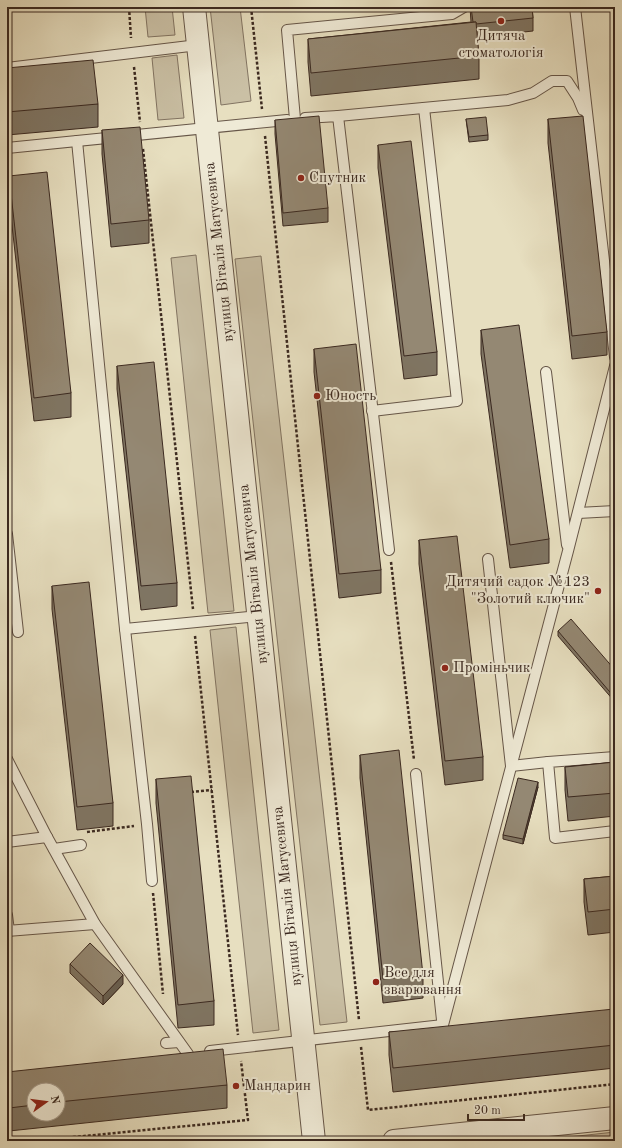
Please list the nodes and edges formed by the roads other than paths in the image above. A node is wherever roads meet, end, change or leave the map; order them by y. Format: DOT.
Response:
graph roads {
  1 [pos="194,7"];
  2 [pos="464,7"];
  3 [pos="575,7"];
  4 [pos="198,45"];
  5 [pos="7,68"];
  6 [pos="424,108"];
  7 [pos="338,116"];
  8 [pos="295,119"];
  9 [pos="588,123"];
  10 [pos="207,128"];
  11 [pos="77,141"];
  12 [pos="7,148"];
  13 [pos="615,357"];
  14 [pos="615,366"];
  15 [pos="546,372"];
  16 [pos="372,411"];
  17 [pos="615,511"];
  18 [pos="578,512"];
  19 [pos="7,534"];
  20 [pos="390,550"];
  21 [pos="568,551"];
  22 [pos="488,559"];
  23 [pos="259,616"];
  24 [pos="125,629"];
  25 [pos="18,632"];
  26 [pos="615,757"];
  27 [pos="7,759"];
  28 [pos="548,762"];
  29 [pos="511,766"];
  30 [pos="416,774"];
  31 [pos="615,831"];
  32 [pos="47,837"];
  33 [pos="7,842"];
  34 [pos="81,845"];
  35 [pos="54,849"];
  36 [pos="152,881"];
  37 [pos="7,915"];
  38 [pos="94,924"];
  39 [pos="8,931"];
  40 [pos="443,1026"];
  41 [pos="303,1041"];
  42 [pos="179,1042"];
  43 [pos="166,1043"];
  44 [pos="615,1118"];
  45 [pos="314,1141"];
  46 [pos="394,1141"];
  1 -- 4 [label="street, вулиця Віталія Матусевича"];
  2 -- 8 [label="lane"];
  3 -- 9 [label="lane"];
  4 -- 5 [label="lane"];
  4 -- 10 [label="street, вулиця Віталія Матусевича"];
  6 -- 7 [label="lane"];
  6 -- 9 [label="lane"];
  6 -- 16 [label="lane"];
  7 -- 8 [label="lane"];
  7 -- 16 [label="lane"];
  8 -- 10 [label="lane"];
  9 -- 13 [label="lane"];
  10 -- 11 [label="lane"];
  10 -- 23 [label="street, вулиця Віталія Матусевича"];
  11 -- 12 [label="lane"];
  11 -- 24 [label="lane"];
  14 -- 18 [label="lane"];
  15 -- 21 [label="lane"];
  16 -- 20 [label="lane"];
  17 -- 18 [label="lane"];
  18 -- 21 [label="lane"];
  19 -- 25 [label="lane"];
  21 -- 29 [label="lane"];
  22 -- 29 [label="lane"];
  23 -- 24 [label="lane"];
  23 -- 41 [label="street, вулиця Віталія Матусевича"];
  24 -- 36 [label="lane"];
  26 -- 28 [label="lane"];
  27 -- 32 [label="lane"];
  28 -- 29 [label="lane"];
  28 -- 31 [label="lane"];
  29 -- 40 [label="lane"];
  30 -- 40 [label="lane"];
  32 -- 33 [label="lane"];
  32 -- 35 [label="lane"];
  34 -- 35 [label="lane"];
  35 -- 38 [label="lane"];
  37 -- 39 [label="lane"];
  38 -- 39 [label="lane"];
  38 -- 42 [label="lane"];
  40 -- 41 [label="lane"];
  41 -- 42 [label="lane"];
  41 -- 45 [label="street, вулиця Віталія Матусевича"];
  42 -- 43 [label="lane"];
  44 -- 46 [label="street"];
}
